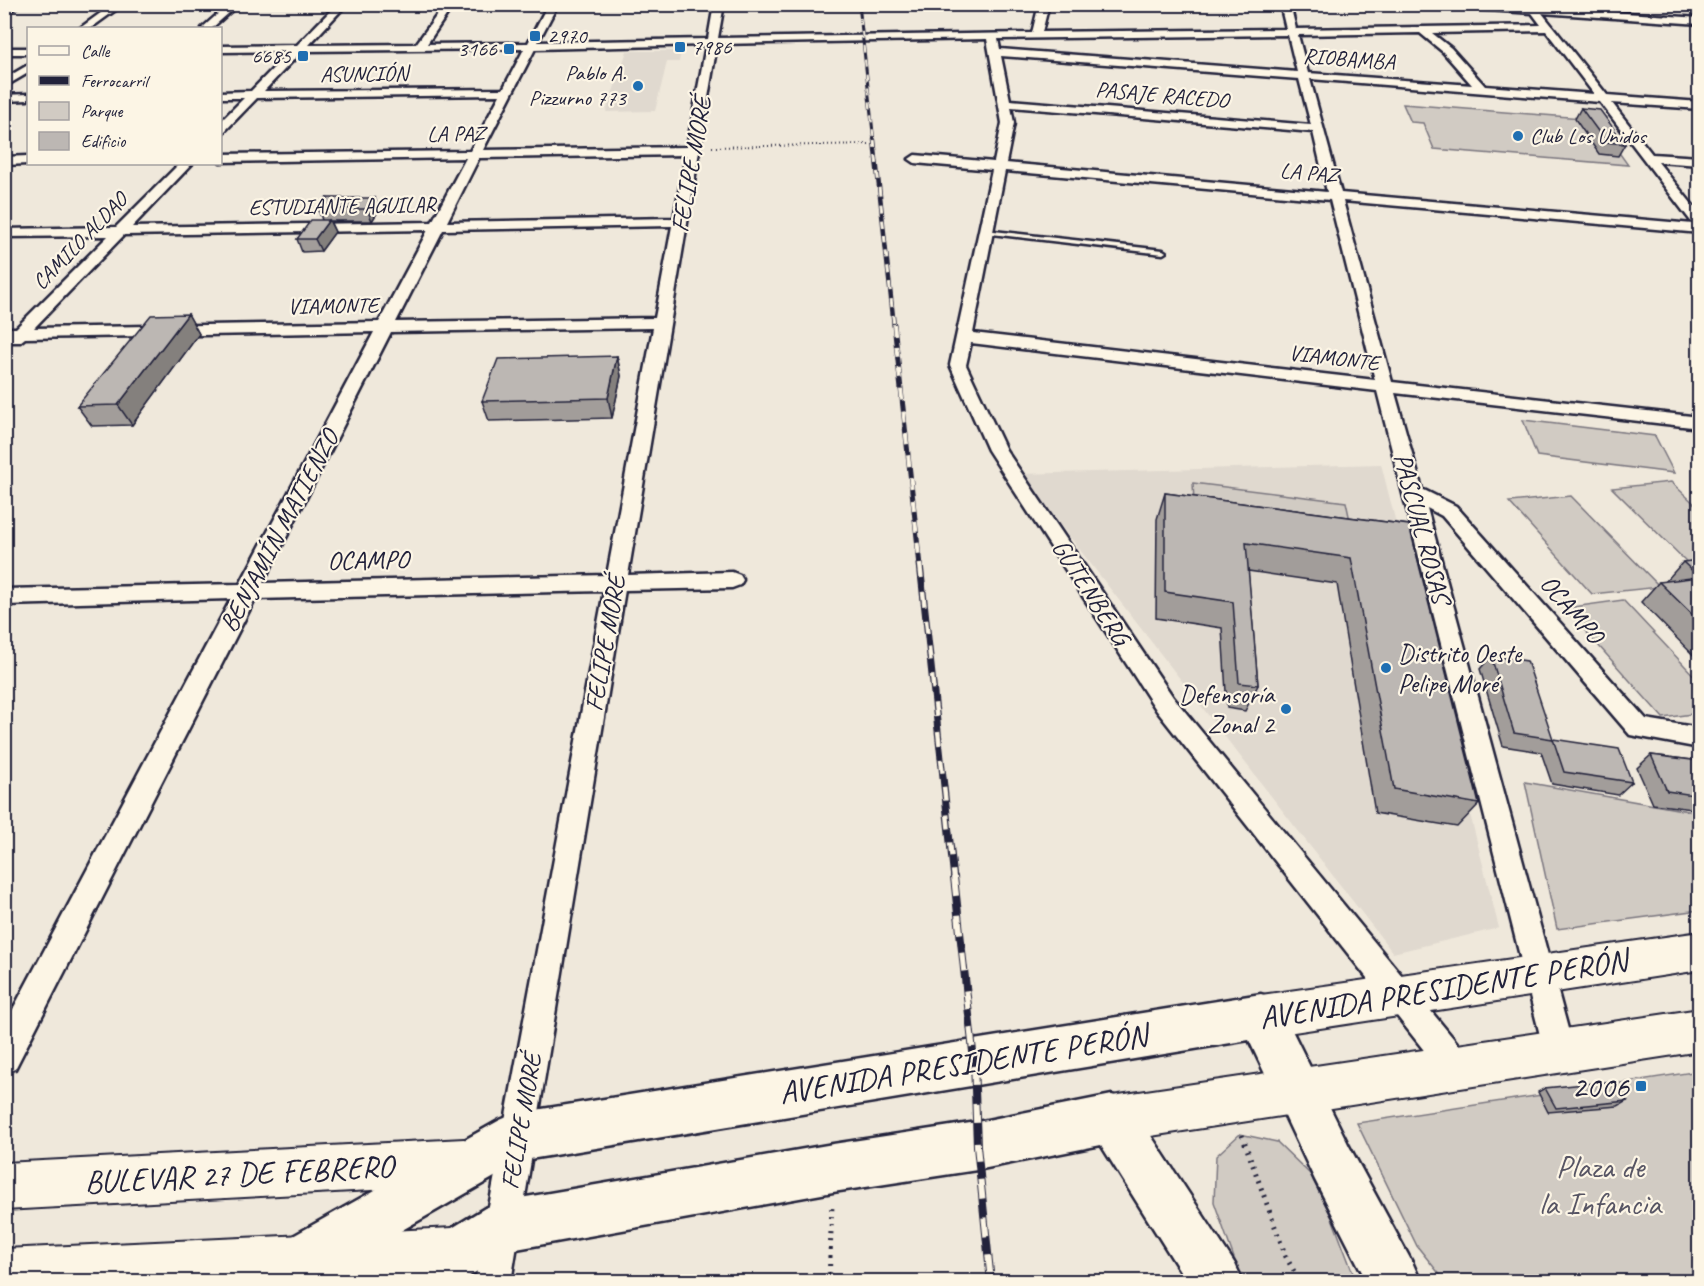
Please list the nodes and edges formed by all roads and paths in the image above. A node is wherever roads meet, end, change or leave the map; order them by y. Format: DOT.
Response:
graph roads {
  1 [pos="17,4"];
  2 [pos="120,4"];
  3 [pos="235,4"];
  4 [pos="343,4"];
  5 [pos="450,4"];
  6 [pos="553,4"];
  7 [pos="719,4"];
  8 [pos="1044,4"];
  9 [pos="1285,4"];
  10 [pos="1444,4"];
  11 [pos="1532,7"];
  12 [pos="4,12"];
  13 [pos="1700,21"];
  14 [pos="86,27"];
  15 [pos="208,27"];
  16 [pos="1549,28"];
  17 [pos="1423,30"];
  18 [pos="1292,31"];
  19 [pos="992,36"];
  20 [pos="1036,36"];
  21 [pos="713,41"];
  22 [pos="532,46"];
  23 [pos="418,47"];
  24 [pos="300,48"];
  25 [pos="222,49"];
  26 [pos="4,51"];
  27 [pos="27,51"];
  28 [pos="995,52"];
  29 [pos="27,69"];
  30 [pos="1303,75"];
  31 [pos="4,84"];
  32 [pos="1481,89"];
  33 [pos="508,92"];
  34 [pos="254,94"];
  35 [pos="222,95"];
  36 [pos="27,97"];
  37 [pos="4,98"];
  38 [pos="1603,98"];
  39 [pos="1004,103"];
  40 [pos="1700,106"];
  41 [pos="222,127"];
  42 [pos="1317,129"];
  43 [pos="871,144"];
  44 [pos="693,150"];
  45 [pos="475,154"];
  46 [pos="1648,157"];
  47 [pos="222,158"];
  48 [pos="915,159"];
  49 [pos="27,160"];
  50 [pos="4,161"];
  51 [pos="1700,161"];
  52 [pos="185,165"];
  53 [pos="999,166"];
  54 [pos="1335,196"];
  55 [pos="680,222"];
  56 [pos="1700,224"];
  57 [pos="438,226"];
  58 [pos="1700,228"];
  59 [pos="120,231"];
  60 [pos="985,232"];
  61 [pos="4,233"];
  62 [pos="1163,252"];
  63 [pos="662,323"];
  64 [pos="385,327"];
  65 [pos="12,333"];
  66 [pos="963,337"];
  67 [pos="4,349"];
  68 [pos="1385,387"];
  69 [pos="1700,423"];
  70 [pos="1413,493"];
  71 [pos="732,580"];
  72 [pos="616,583"];
  73 [pos="248,592"];
  74 [pos="4,597"];
  75 [pos="1700,738"];
  76 [pos="1700,951"];
  77 [pos="1539,974"];
  78 [pos="1401,996"];
  79 [pos="1261,1017"];
  80 [pos="1700,1030"];
  81 [pos="1559,1051"];
  82 [pos="4,1058"];
  83 [pos="1456,1066"];
  84 [pos="1298,1091"];
  85 [pos="1229,1101"];
  86 [pos="1112,1119"];
  87 [pos="517,1137"];
  88 [pos="474,1162"];
  89 [pos="833,1168"];
  90 [pos="4,1187"];
  91 [pos="503,1226"];
  92 [pos="477,1267"];
  93 [pos="280,1270"];
  94 [pos="4,1274"];
  95 [pos="411,1281"];
  96 [pos="829,1281"];
  97 [pos="1217,1281"];
  98 [pos="1300,1281"];
  99 [pos="1395,1281"];
  1 -- 12 [label="street"];
  2 -- 14 [label="street"];
  3 -- 15 [label="street"];
  4 -- 24 [label="street"];
  5 -- 23 [label="street"];
  6 -- 22 [label="street, BENJAMÍN MATIENZO"];
  7 -- 21 [label="street, FELIPE MORÉ"];
  8 -- 20 [label="street"];
  9 -- 18 [label="street, PASCUAL ROSAS"];
  10 -- 11 [label="street"];
  11 -- 13 [label="street"];
  11 -- 16 [label="street"];
  16 -- 17 [label="street"];
  16 -- 38 [label="street"];
  17 -- 18 [label="street"];
  17 -- 32 [label="street"];
  18 -- 20 [label="street"];
  18 -- 30 [label="street, PASCUAL ROSAS"];
  19 -- 20 [label="street"];
  19 -- 21 [label="street"];
  19 -- 28 [label="street, GUTENBERG"];
  21 -- 22 [label="street"];
  21 -- 44 [label="street, FELIPE MORÉ"];
  22 -- 23 [label="street"];
  22 -- 33 [label="street, BENJAMÍN MATIENZO"];
  23 -- 24 [label="street"];
  24 -- 25 [label="street"];
  24 -- 34 [label="street"];
  26 -- 27 [label="street"];
  28 -- 30 [label="street, RIOBAMBA"];
  28 -- 39 [label="street, GUTENBERG"];
  29 -- 31 [label="street"];
  30 -- 32 [label="street, RIOBAMBA"];
  30 -- 42 [label="street, PASCUAL ROSAS"];
  32 -- 38 [label="street, RIOBAMBA"];
  33 -- 34 [label="street, ASUNCIÓN"];
  33 -- 45 [label="street, BENJAMÍN MATIENZO"];
  34 -- 35 [label="street, ASUNCIÓN"];
  34 -- 41 [label="street"];
  36 -- 37 [label="street"];
  38 -- 40 [label="street, RIOBAMBA"];
  38 -- 46 [label="street"];
  39 -- 42 [label="street, PASAJE RACEDO"];
  39 -- 53 [label="street, GUTENBERG"];
  42 -- 54 [label="street, PASCUAL ROSAS"];
  43 -- 44 [label="path"];
  44 -- 45 [label="street, LA PAZ"];
  44 -- 55 [label="street, FELIPE MORÉ"];
  45 -- 47 [label="street, LA PAZ"];
  45 -- 57 [label="street, BENJAMÍN MATIENZO"];
  46 -- 51 [label="street"];
  46 -- 56 [label="street"];
  48 -- 53 [label="street, LA PAZ"];
  49 -- 50 [label="street"];
  52 -- 59 [label="street, CAMILO ALDAO"];
  53 -- 54 [label="street, LA PAZ"];
  53 -- 60 [label="street, GUTENBERG"];
  54 -- 58 [label="street, LA PAZ"];
  54 -- 68 [label="street, PASCUAL ROSAS"];
  55 -- 57 [label="street, ESTUDIANTE AGUILAR"];
  55 -- 63 [label="street, FELIPE MORÉ"];
  57 -- 59 [label="street, ESTUDIANTE AGUILAR"];
  57 -- 64 [label="street, BENJAMÍN MATIENZO"];
  59 -- 61 [label="street, ESTUDIANTE AGUILAR"];
  59 -- 65 [label="street, CAMILO ALDAO"];
  60 -- 62 [label="lane"];
  60 -- 66 [label="street, GUTENBERG"];
  63 -- 64 [label="street, VIAMONTE"];
  63 -- 72 [label="street, FELIPE MORÉ"];
  64 -- 65 [label="street, VIAMONTE"];
  64 -- 73 [label="street, BENJAMÍN MATIENZO"];
  65 -- 67 [label="street, CAMILO ALDAO"];
  66 -- 68 [label="street, VIAMONTE"];
  66 -- 78 [label="street, GUTENBERG"];
  68 -- 69 [label="street, VIAMONTE"];
  68 -- 70 [label="street, PASCUAL ROSAS"];
  70 -- 75 [label="street, OCAMPO"];
  70 -- 77 [label="street, PASCUAL ROSAS"];
  71 -- 72 [label="street, OCAMPO"];
  72 -- 73 [label="street, OCAMPO"];
  72 -- 87 [label="street, FELIPE MORÉ"];
  73 -- 74 [label="street, OCAMPO"];
  73 -- 82 [label="street, BENJAMÍN MATIENZO"];
  76 -- 77 [label="main road, AVENIDA PRESIDENTE PERÓN"];
  77 -- 78 [label="main road, AVENIDA PRESIDENTE PERÓN"];
  77 -- 81 [label="street, PASCUAL ROSAS"];
  78 -- 79 [label="main road, AVENIDA PRESIDENTE PERÓN"];
  78 -- 83 [label="street, GUTENBERG"];
  79 -- 84 [label="main road"];
  79 -- 87 [label="main road, AVENIDA PRESIDENTE PERÓN"];
  80 -- 81 [label="main road"];
  81 -- 83 [label="main road"];
  83 -- 84 [label="main road"];
  84 -- 85 [label="main road"];
  84 -- 99 [label="main road"];
  85 -- 86 [label="main road"];
  85 -- 98 [label="path"];
  86 -- 89 [label="main road"];
  86 -- 97 [label="main road"];
  87 -- 88 [label="main road, AVENIDA PRESIDENTE PERÓN"];
  87 -- 91 [label="street, FELIPE MORÉ"];
  88 -- 90 [label="main road, BULEVAR 27 DE FEBRERO"];
  88 -- 93 [label="main road, AVENIDA PRESIDENTE PERÓN"];
  89 -- 91 [label="main road"];
  89 -- 96 [label="path"];
  91 -- 92 [label="main road"];
  92 -- 93 [label="main road"];
  92 -- 95 [label="main road"];
  93 -- 94 [label="main road"];
}
